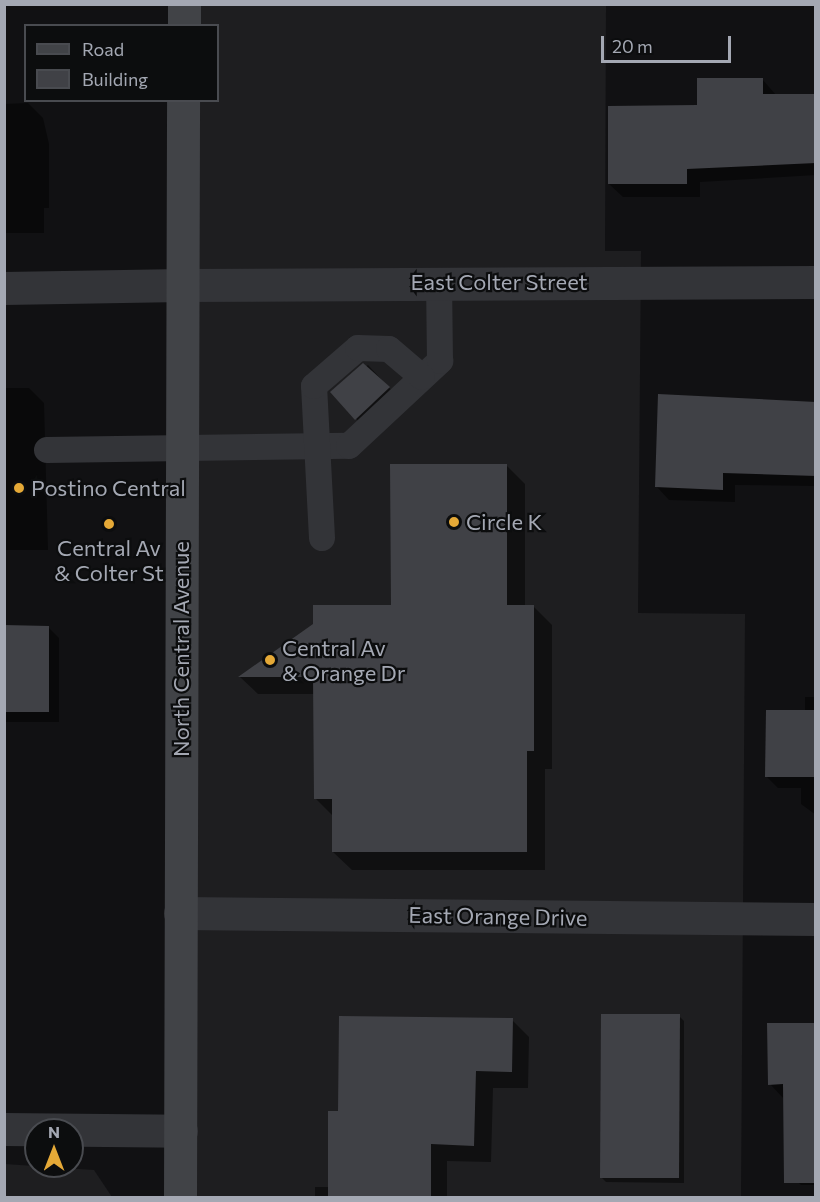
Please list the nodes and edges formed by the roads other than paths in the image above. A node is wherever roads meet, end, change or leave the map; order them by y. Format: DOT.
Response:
graph roads {
  1 [pos="184,4"];
  2 [pos="184,24"];
  3 [pos="183,102"];
  4 [pos="439,282"];
  5 [pos="816,282"];
  6 [pos="182,285"];
  7 [pos="4,288"];
  8 [pos="422,377"];
  9 [pos="318,446"];
  10 [pos="47,450"];
  11 [pos="181,450"];
  12 [pos="322,538"];
  13 [pos="180,913"];
  14 [pos="816,919"];
  15 [pos="4,1129"];
  16 [pos="181,1131"];
  17 [pos="180,1197"];
  1 -- 2 [label="main road"];
  3 -- 6 [label="main road, North Central Avenue"];
  4 -- 5 [label="street, East Colter Street"];
  4 -- 6 [label="street, East Colter Street"];
  4 -- 8 [label="lane"];
  6 -- 7 [label="street, East Colter Street"];
  6 -- 11 [label="main road, North Central Avenue"];
  8 -- 9 [label="lane"];
  8 -- 9 [label="lane"];
  9 -- 11 [label="lane"];
  9 -- 12 [label="lane"];
  10 -- 11 [label="lane"];
  11 -- 13 [label="main road, North Central Avenue"];
  13 -- 14 [label="street, East Orange Drive"];
  13 -- 16 [label="main road, North Central Avenue"];
  15 -- 16 [label="street"];
  16 -- 17 [label="main road, North Central Avenue"];
}
